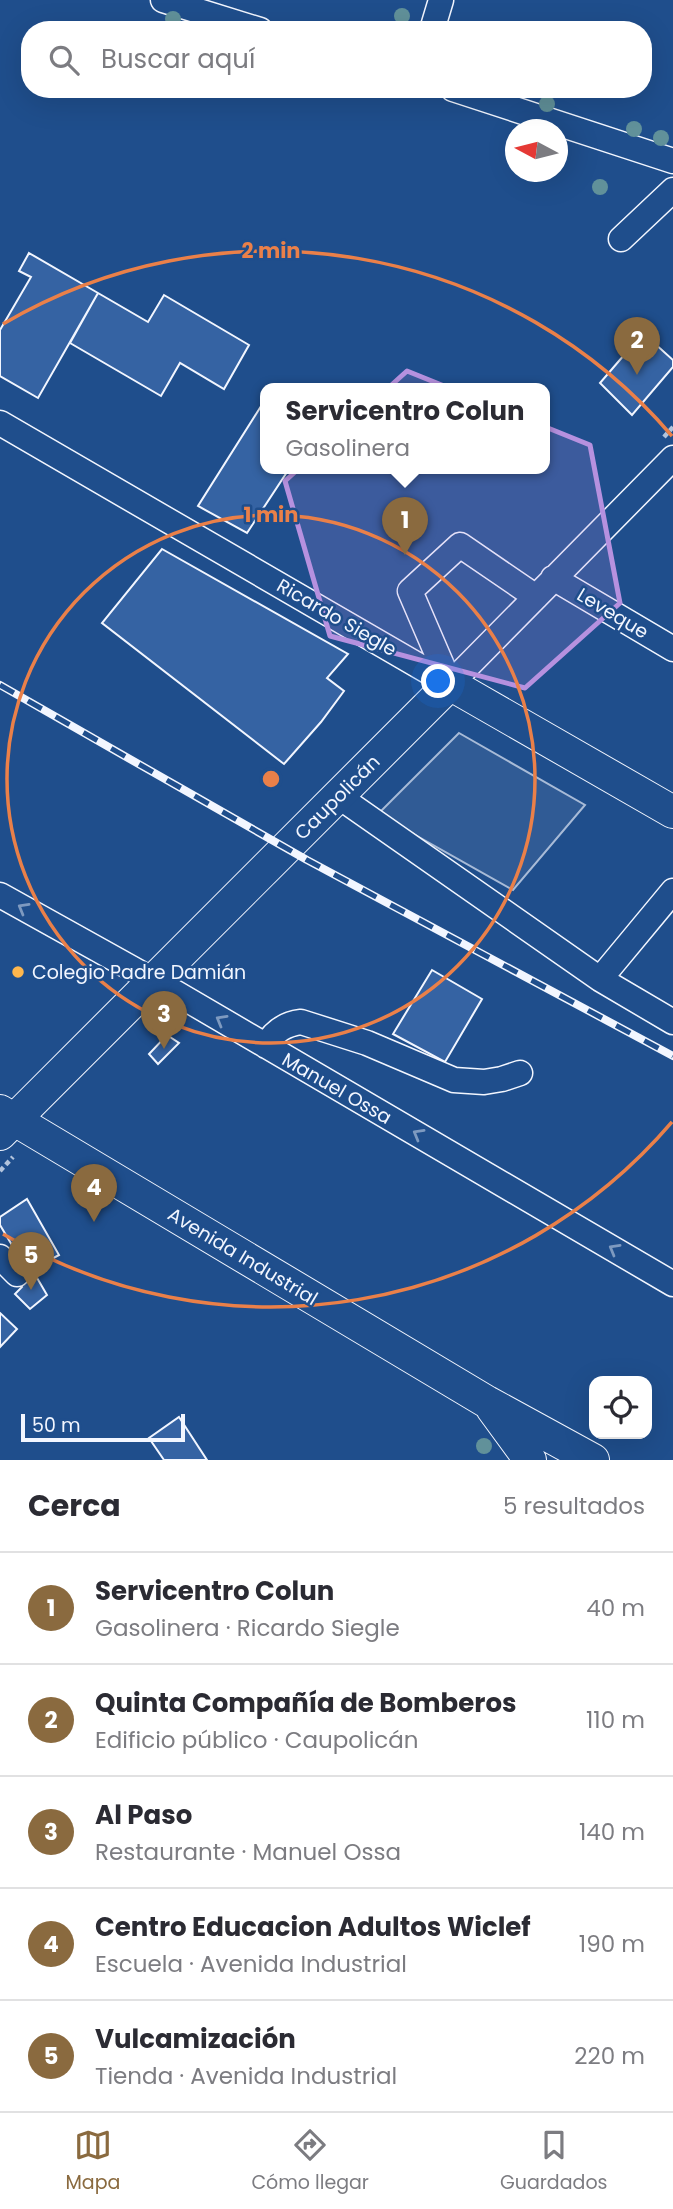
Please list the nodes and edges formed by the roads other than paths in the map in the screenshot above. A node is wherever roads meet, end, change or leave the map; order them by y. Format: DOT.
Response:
graph roads {
  1 [pos="163,0"];
  2 [pos="441,0"];
  3 [pos="231,21"];
  4 [pos="435,21"];
  5 [pos="480,98"];
  6 [pos="673,161"];
  7 [pos="673,190"];
  8 [pos="621,240"];
  9 [pos="0,423"];
  10 [pos="673,458"];
  11 [pos="553,578"];
  12 [pos="536,597"];
  13 [pos="673,649"];
  14 [pos="450,684"];
  15 [pos="338,796"];
  16 [pos="673,812"];
  17 [pos="673,891"];
  18 [pos="0,895"];
  19 [pos="600,979"];
  20 [pos="154,981"];
  21 [pos="673,1022"];
  22 [pos="266,1046"];
  23 [pos="520,1073"];
  24 [pos="5,1121"];
  25 [pos="673,1284"];
  26 [pos="487,1402"];
  27 [pos="530,1460"];
  28 [pos="593,1460"];
  1 -- 3 [label="street"];
  2 -- 4 [label="street"];
  5 -- 6 [label="street"];
  7 -- 8 [label="street"];
  9 -- 14 [label="street, Ricardo Siegle"];
  10 -- 11 [label="street, Caupolicán"];
  11 -- 12 [label="street, Caupolicán"];
  11 -- 13 [label="street, Leveque"];
  12 -- 14 [label="street, Caupolicán"];
  12 -- 14 [label="street"];
  14 -- 15 [label="main road, Caupolicán"];
  14 -- 16 [label="main road, Ricardo Siegle"];
  15 -- 19 [label="street"];
  15 -- 20 [label="main road, Caupolicán"];
  17 -- 19 [label="street"];
  20 -- 18 [label="street, Manuel Ossa, one-way"];
  19 -- 21 [label="street"];
  22 -- 20 [label="street, Manuel Ossa, one-way"];
  20 -- 24 [label="main road, Caupolicán"];
  22 -- 23 [label="street"];
  25 -- 22 [label="street, Manuel Ossa, one-way"];
  24 -- 26 [label="main road, Avenida Industrial"];
  26 -- 27 [label="main road"];
  26 -- 28 [label="main road, Avenida Industrial"];
}
